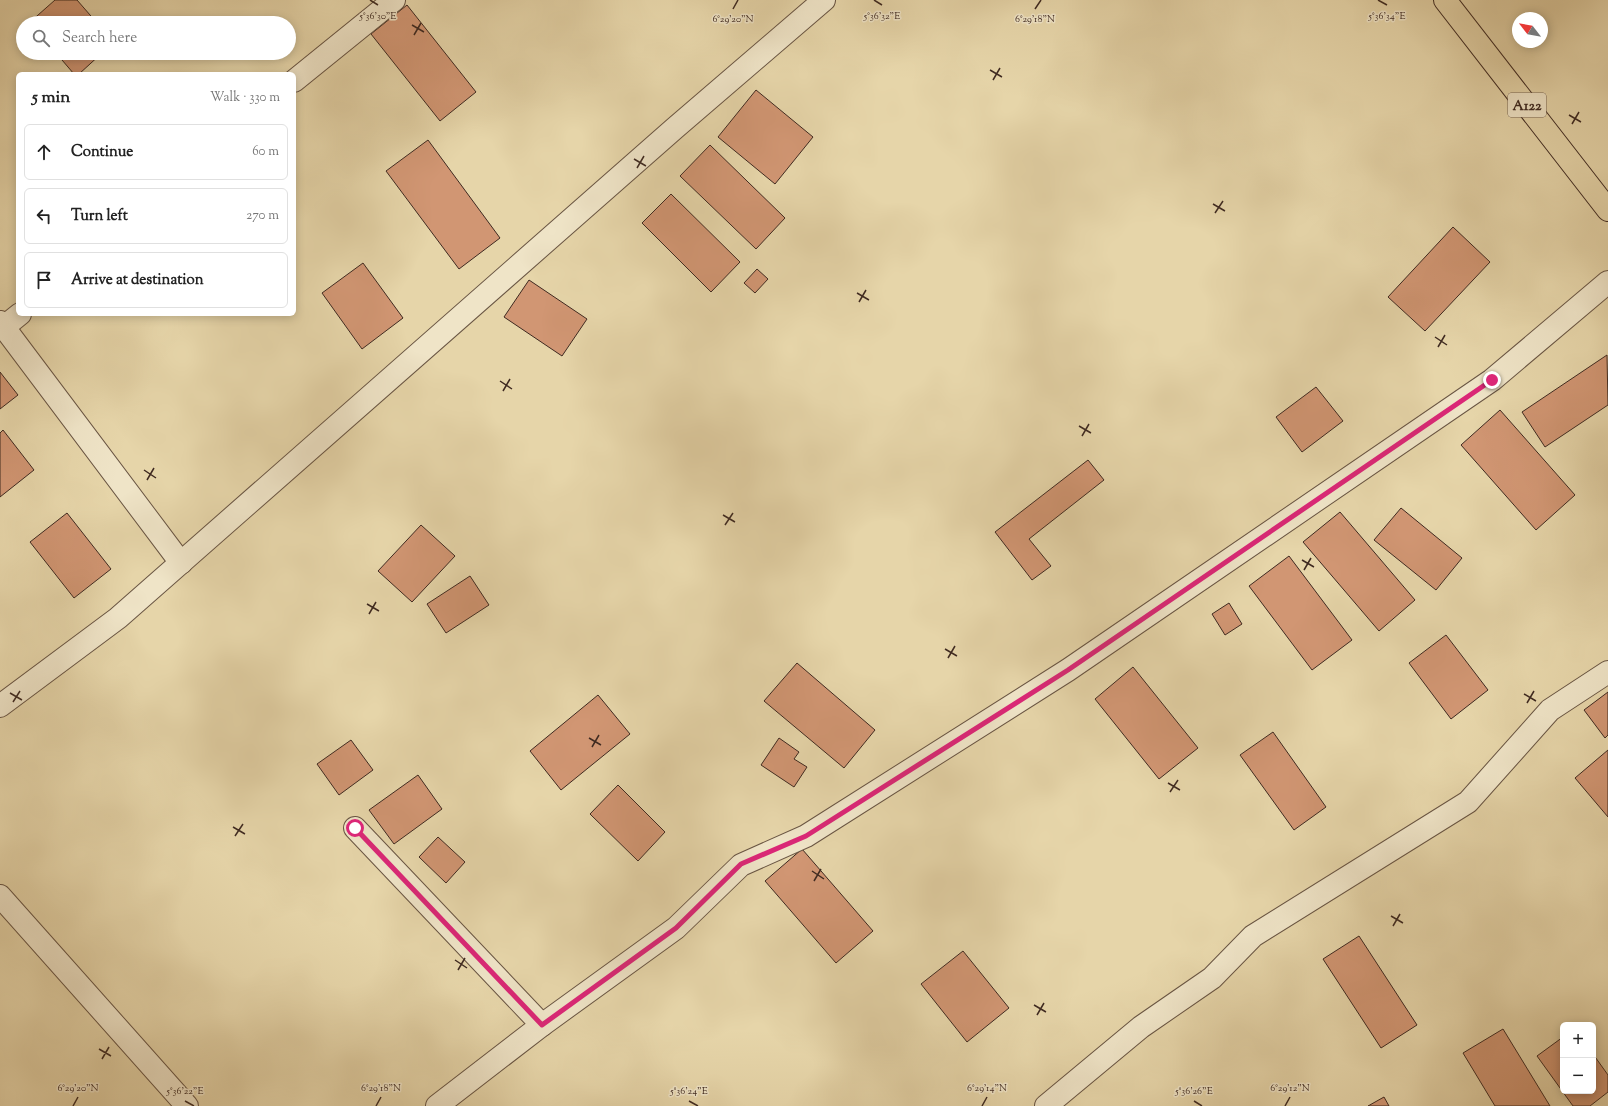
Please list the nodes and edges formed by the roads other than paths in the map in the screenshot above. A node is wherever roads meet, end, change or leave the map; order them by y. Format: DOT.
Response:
graph roads {
  1 [pos="394,0"];
  2 [pos="824,0"];
  3 [pos="1450,3"];
  4 [pos="296,79"];
  5 [pos="1608,210"];
  6 [pos="1608,282"];
  7 [pos="8,321"];
  8 [pos="181,563"];
  9 [pos="1608,672"];
  10 [pos="0,706"];
  11 [pos="355,828"];
  12 [pos="0,896"];
  13 [pos="542,1025"];
  14 [pos="187,1106"];
  15 [pos="437,1106"];
  16 [pos="1046,1106"];
  1 -- 4 [label="street"];
  2 -- 8 [label="street"];
  3 -- 5 [label="highway, A122"];
  6 -- 13 [label="street"];
  7 -- 8 [label="street"];
  8 -- 10 [label="street"];
  9 -- 16 [label="street"];
  11 -- 13 [label="street"];
  12 -- 14 [label="street"];
  13 -- 15 [label="street"];
}
